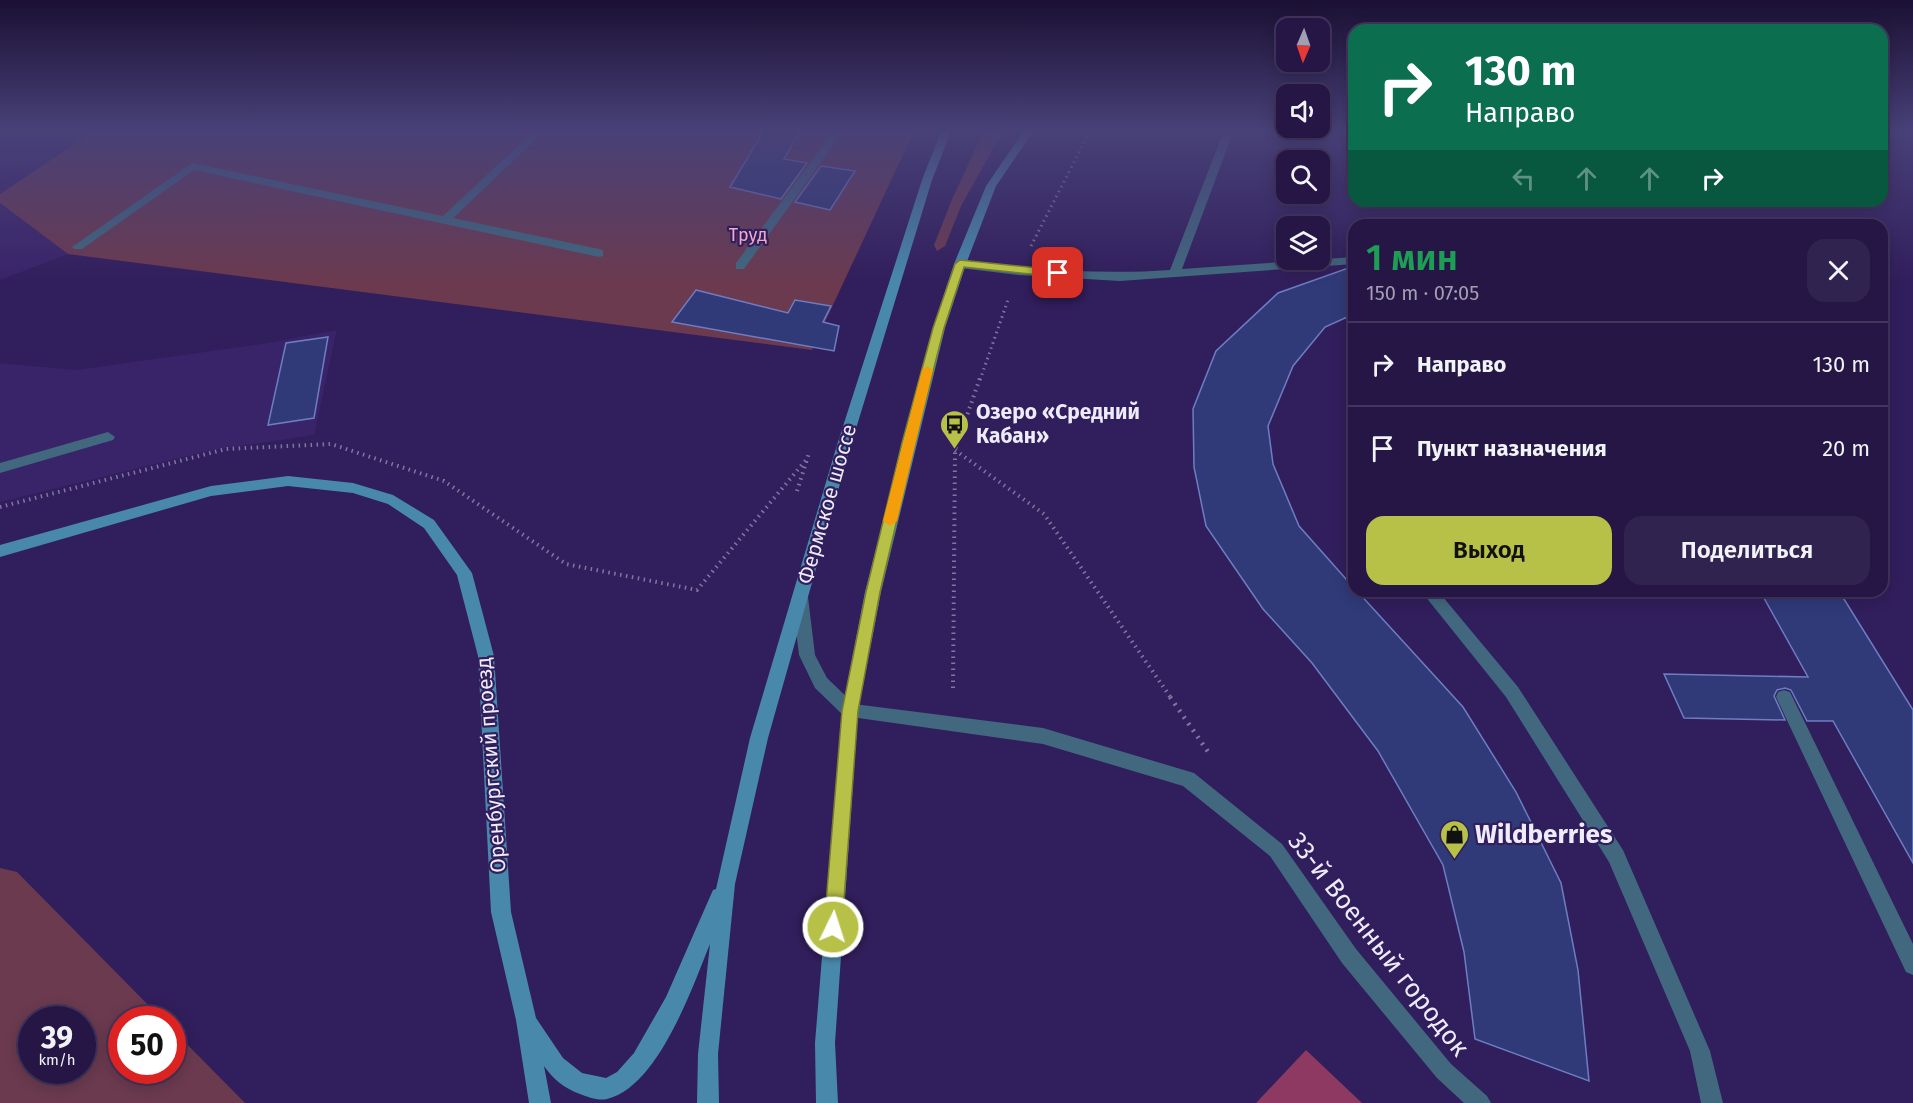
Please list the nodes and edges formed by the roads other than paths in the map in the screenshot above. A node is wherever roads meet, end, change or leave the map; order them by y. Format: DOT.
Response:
graph roads {
  1 [pos="172,180"];
  2 [pos="260,180"];
  3 [pos="487,180"];
  4 [pos="802,180"];
  5 [pos="927,180"];
  6 [pos="995,180"];
  7 [pos="1210,180"];
  8 [pos="445,220"];
  9 [pos="78,247"];
  10 [pos="599,253"];
  11 [pos="1348,261"];
  12 [pos="960,264"];
  13 [pos="740,266"];
  14 [pos="1174,274"];
  15 [pos="108,437"];
  16 [pos="0,468"];
  17 [pos="0,550"];
  18 [pos="800,596"];
  19 [pos="1434,597"];
  20 [pos="1784,697"];
  21 [pos="850,711"];
  22 [pos="726,884"];
  23 [pos="1913,965"];
  24 [pos="526,1020"];
  25 [pos="540,1103"];
  26 [pos="708,1103"];
  27 [pos="826,1103"];
  28 [pos="1480,1103"];
  29 [pos="1712,1103"];
  1 -- 9 [label="street"];
  2 -- 8 [label="street"];
  3 -- 8 [label="street"];
  4 -- 13 [label="street"];
  5 -- 18 [label="main road, Фермское шоссе"];
  6 -- 12 [label="main road"];
  7 -- 14 [label="street"];
  8 -- 10 [label="street"];
  11 -- 14 [label="street"];
  12 -- 14 [label="street"];
  12 -- 21 [label="main road"];
  15 -- 16 [label="street"];
  17 -- 24 [label="main road, Оренбургский проезд"];
  18 -- 21 [label="street"];
  18 -- 22 [label="main road, Фермское шоссе"];
  19 -- 29 [label="street"];
  20 -- 23 [label="street"];
  21 -- 27 [label="main road"];
  21 -- 28 [label="street, 33-й Военный городок"];
  22 -- 24 [label="main road, Фермское шоссе"];
  22 -- 26 [label="main road, Фермское шоссе"];
  24 -- 25 [label="main road, Оренбургский проезд"];
}
